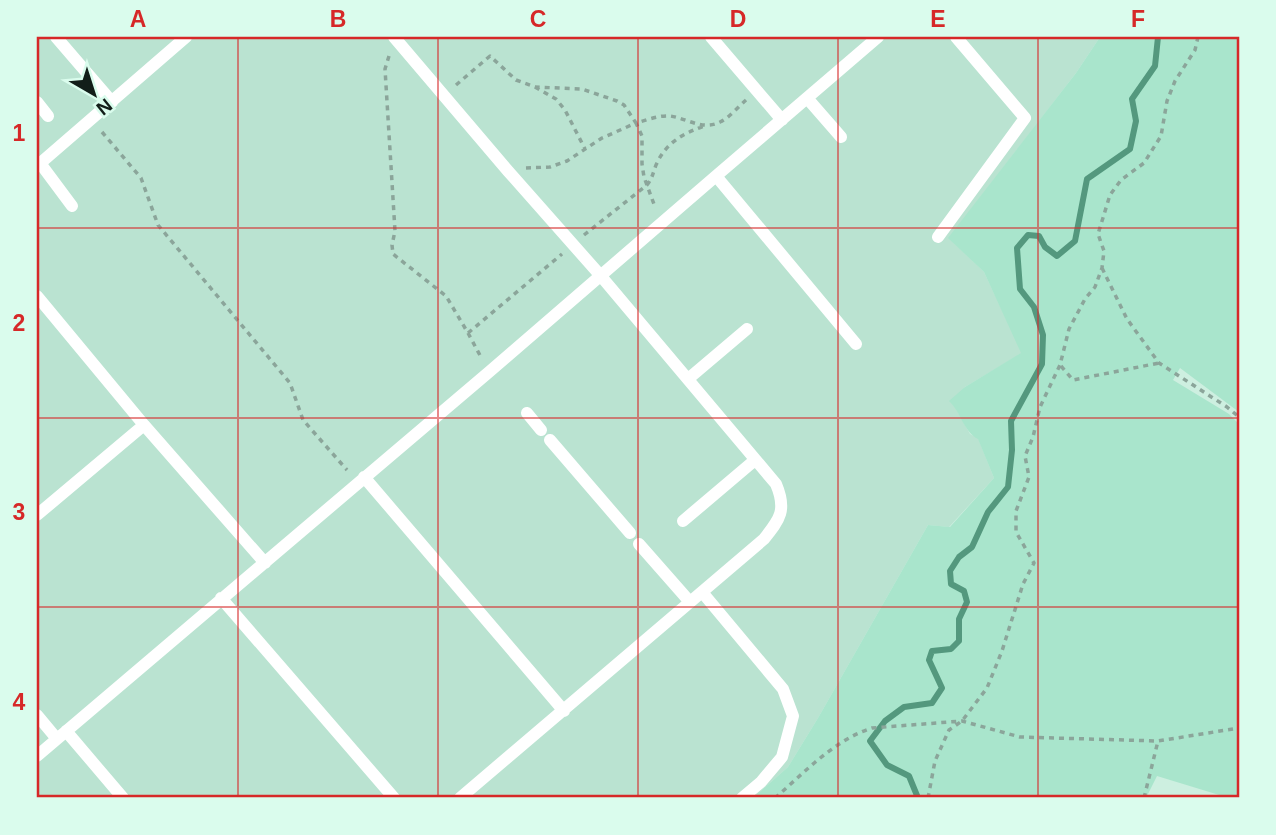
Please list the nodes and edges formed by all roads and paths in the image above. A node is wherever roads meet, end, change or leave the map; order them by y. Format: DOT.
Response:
graph roads {
  1 [pos="56,37"];
  2 [pos="186,37"];
  3 [pos="395,37"];
  4 [pos="711,37"];
  5 [pos="878,37"];
  6 [pos="956,37"];
  7 [pos="1198,37"];
  8 [pos="535,87"];
  9 [pos="757,90"];
  10 [pos="444,96"];
  11 [pos="807,98"];
  12 [pos="37,102"];
  13 [pos="112,102"];
  14 [pos="48,116"];
  15 [pos="91,120"];
  16 [pos="782,120"];
  17 [pos="636,123"];
  18 [pos="707,125"];
  19 [pos="841,137"];
  20 [pos="585,149"];
  21 [pos="38,164"];
  22 [pos="508,171"];
  23 [pos="716,176"];
  24 [pos="647,186"];
  25 [pos="72,206"];
  26 [pos="664,220"];
  27 [pos="938,237"];
  28 [pos="573,244"];
  29 [pos="1102,268"];
  30 [pos="600,275"];
  31 [pos="37,296"];
  32 [pos="747,329"];
  33 [pos="468,333"];
  34 [pos="856,344"];
  35 [pos="1158,363"];
  36 [pos="1060,365"];
  37 [pos="489,372"];
  38 [pos="688,379"];
  39 [pos="527,413"];
  40 [pos="1239,417"];
  41 [pos="144,425"];
  42 [pos="755,460"];
  43 [pos="361,479"];
  44 [pos="37,515"];
  45 [pos="683,522"];
  46 [pos="630,533"];
  47 [pos="639,544"];
  48 [pos="265,563"];
  49 [pos="702,592"];
  50 [pos="221,598"];
  51 [pos="690,602"];
  52 [pos="564,711"];
  53 [pos="37,715"];
  54 [pos="962,721"];
  55 [pos="1239,728"];
  56 [pos="61,735"];
  57 [pos="1158,741"];
  58 [pos="37,756"];
  59 [pos="123,798"];
  60 [pos="394,798"];
  61 [pos="460,798"];
  62 [pos="742,798"];
  63 [pos="775,798"];
  64 [pos="928,798"];
  65 [pos="1144,798"];
  1 -- 13 [label="lane"];
  2 -- 13 [label="lane"];
  3 -- 10 [label="lane"];
  3 -- 33 [label="path"];
  4 -- 9 [label="lane"];
  5 -- 11 [label="lane"];
  6 -- 27 [label="lane"];
  7 -- 29 [label="path"];
  8 -- 10 [label="path"];
  8 -- 17 [label="path"];
  8 -- 20 [label="path"];
  9 -- 16 [label="lane"];
  9 -- 18 [label="path"];
  10 -- 22 [label="lane"];
  11 -- 16 [label="lane"];
  11 -- 19 [label="lane"];
  12 -- 14 [label="lane"];
  13 -- 15 [label="lane"];
  15 -- 21 [label="lane"];
  15 -- 43 [label="path"];
  16 -- 23 [label="lane"];
  17 -- 18 [label="path"];
  17 -- 20 [label="path"];
  17 -- 24 [label="path"];
  18 -- 24 [label="path"];
  20 -- 22 [label="path"];
  21 -- 25 [label="lane"];
  22 -- 28 [label="lane"];
  23 -- 26 [label="lane"];
  23 -- 34 [label="lane"];
  24 -- 26 [label="path"];
  24 -- 28 [label="path"];
  26 -- 30 [label="lane"];
  28 -- 30 [label="lane"];
  28 -- 33 [label="path"];
  29 -- 35 [label="path"];
  29 -- 36 [label="path"];
  30 -- 37 [label="lane"];
  30 -- 38 [label="lane"];
  31 -- 41 [label="lane"];
  32 -- 38 [label="lane"];
  33 -- 37 [label="path"];
  35 -- 36 [label="path"];
  35 -- 40 [label="path"];
  36 -- 54 [label="path"];
  37 -- 43 [label="lane"];
  38 -- 42 [label="lane"];
  39 -- 46 [label="lane"];
  41 -- 44 [label="lane"];
  41 -- 48 [label="lane"];
  42 -- 45 [label="lane"];
  42 -- 49 [label="lane"];
  43 -- 48 [label="lane"];
  43 -- 52 [label="lane"];
  47 -- 51 [label="lane"];
  48 -- 50 [label="lane"];
  49 -- 51 [label="lane"];
  49 -- 62 [label="lane"];
  50 -- 56 [label="lane"];
  50 -- 60 [label="lane"];
  51 -- 52 [label="lane"];
  52 -- 61 [label="lane"];
  53 -- 56 [label="lane"];
  54 -- 57 [label="path"];
  54 -- 63 [label="path"];
  54 -- 64 [label="path"];
  55 -- 57 [label="path"];
  56 -- 58 [label="lane"];
  56 -- 59 [label="lane"];
  57 -- 65 [label="path"];
}
